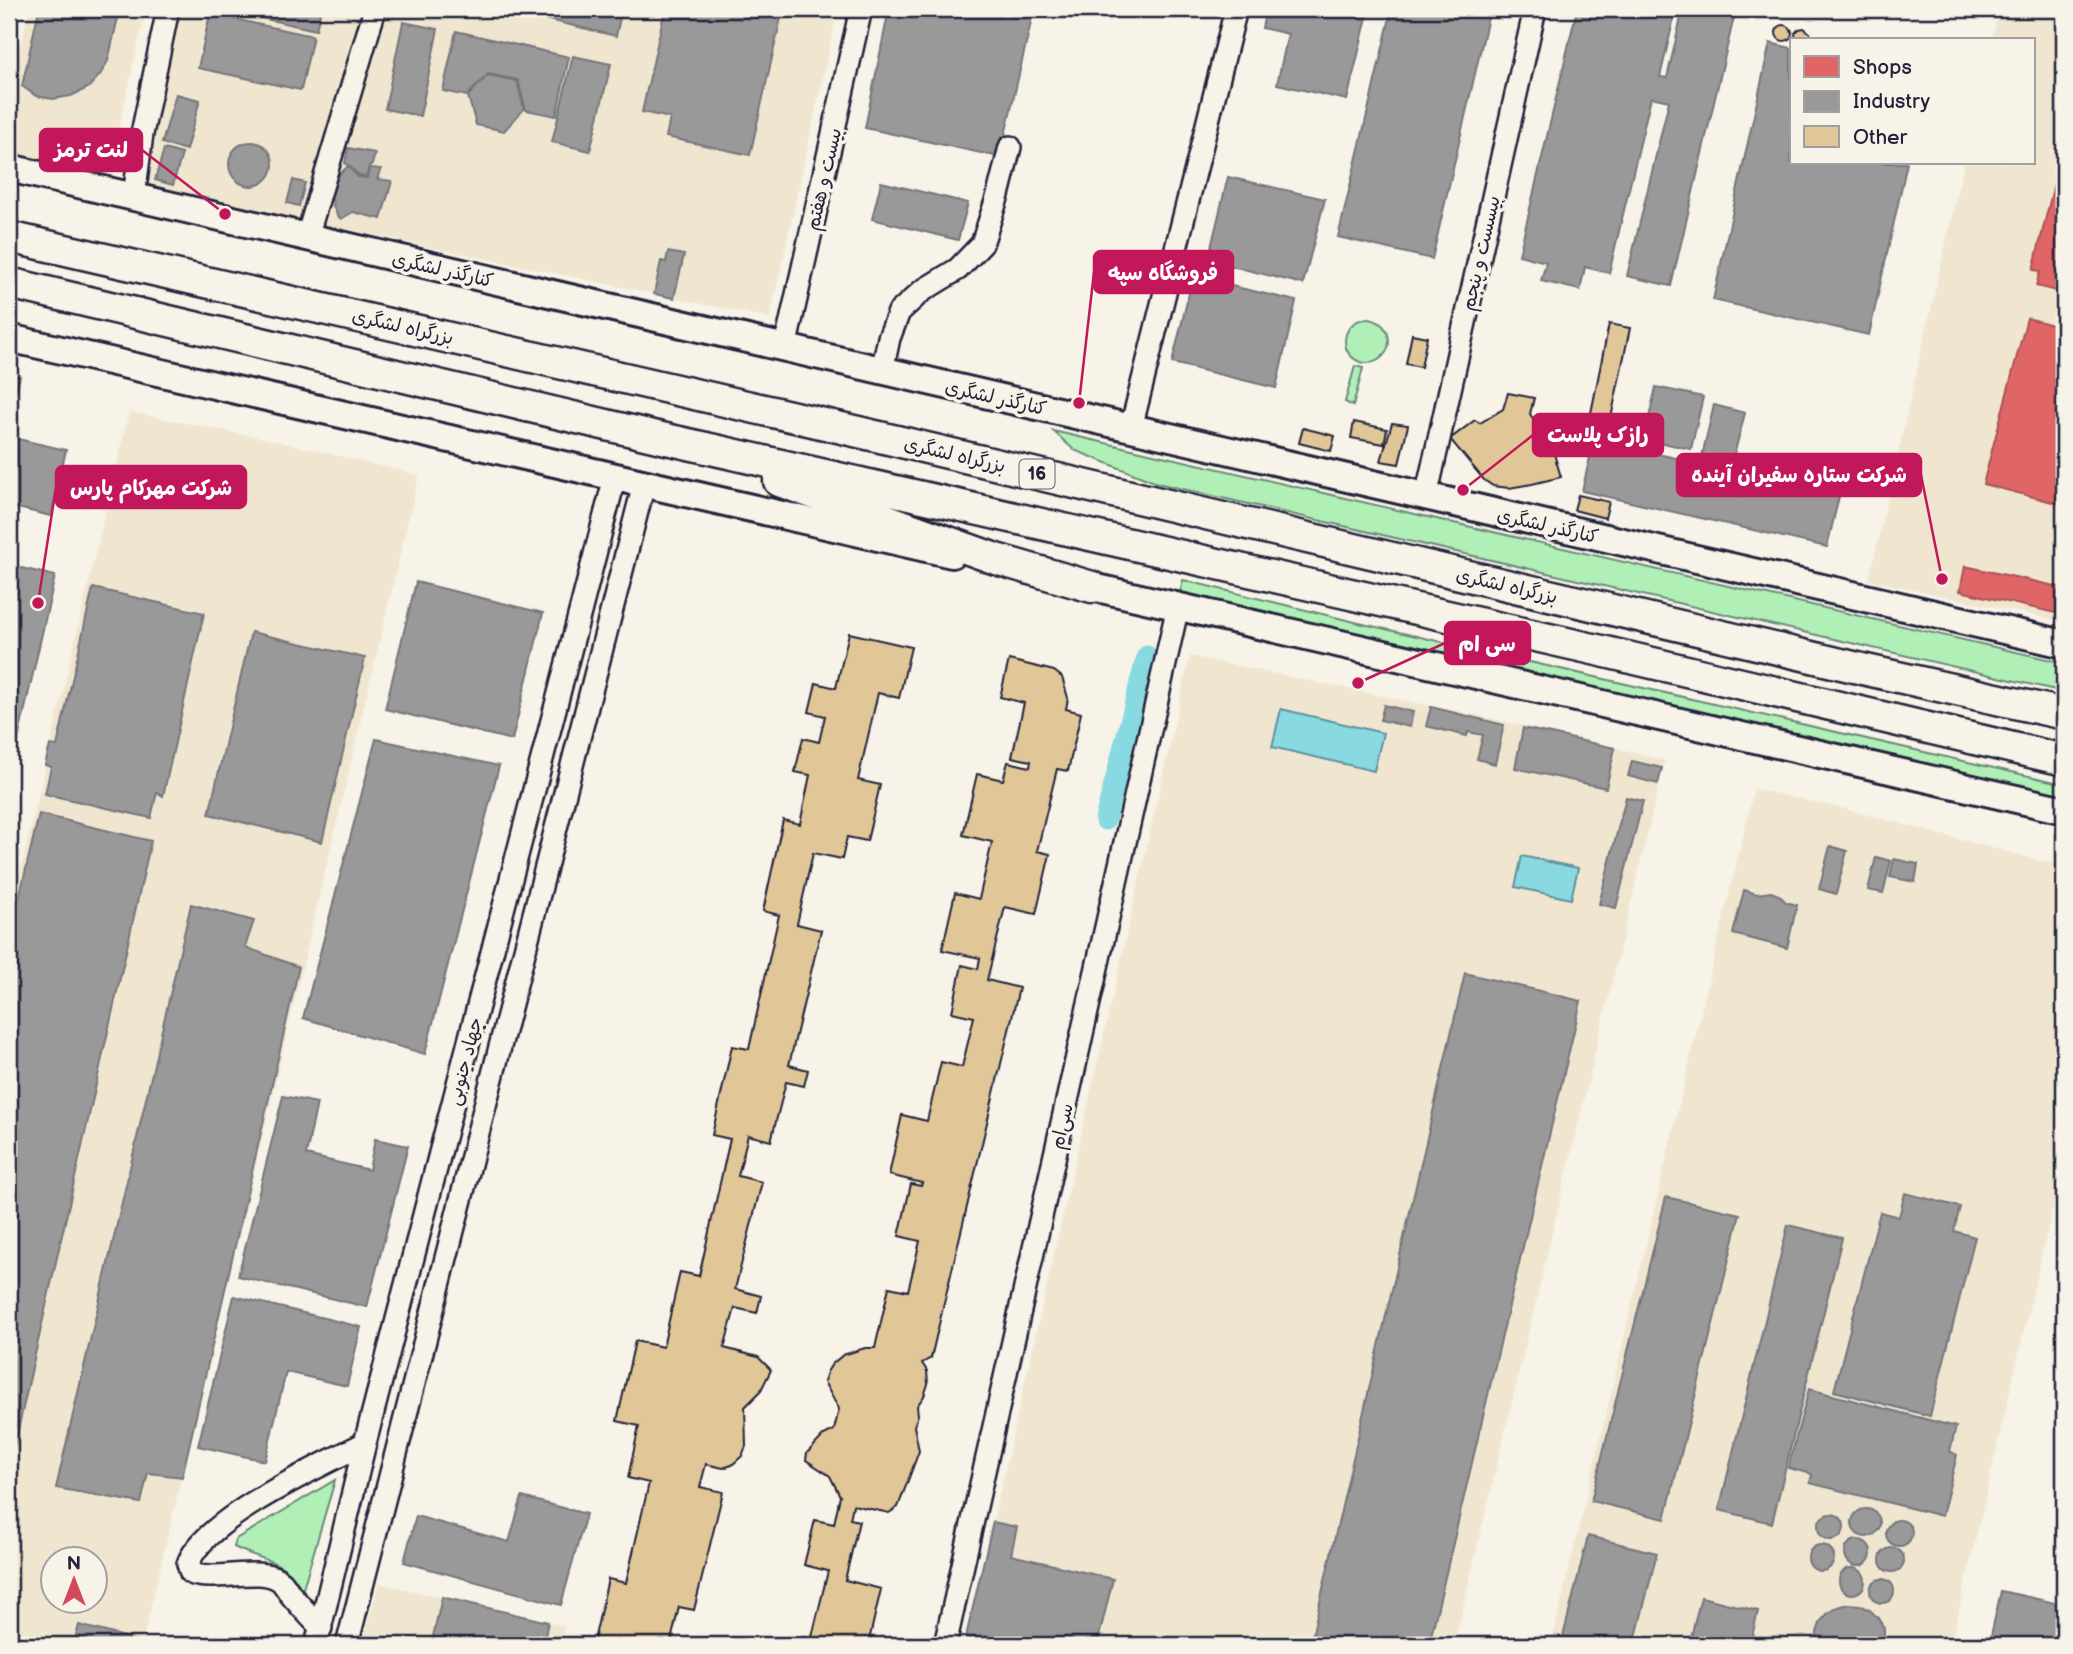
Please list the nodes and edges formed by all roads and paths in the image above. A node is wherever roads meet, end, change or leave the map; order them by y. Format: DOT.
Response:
graph roads {
  1 [pos="168,9"];
  2 [pos="375,9"];
  3 [pos="861,9"];
  4 [pos="1236,9"];
  5 [pos="1535,9"];
  6 [pos="1010,147"];
  7 [pos="9,168"];
  8 [pos="134,197"];
  9 [pos="9,237"];
  10 [pos="307,237"];
  11 [pos="9,283"];
  12 [pos="9,338"];
  13 [pos="785,348"];
  14 [pos="882,371"];
  15 [pos="1131,428"];
  16 [pos="653,436"];
  17 [pos="615,477"];
  18 [pos="644,484"];
  19 [pos="1426,496"];
  20 [pos="1092,587"];
  21 [pos="1178,606"];
  22 [pos="2064,644"];
  23 [pos="2064,714"];
  24 [pos="2064,760"];
  25 [pos="2064,810"];
  26 [pos="365,1443"];
  27 [pos="319,1637"];
  28 [pos="347,1645"];
  29 [pos="945,1645"];
  1 -- 8 [label="street"];
  2 -- 10 [label="street"];
  3 -- 13 [label="street, بیست و هفتم"];
  4 -- 15 [label="street"];
  5 -- 19 [label="street, بیسست و پنجم"];
  6 -- 14 [label="street"];
  7 -- 8 [label="main road, کنارگذر لشگری"];
  8 -- 10 [label="main road, کنارگذر لشگری"];
  9 -- 23 [label="highway, بزرگراه لشگری / 16"];
  10 -- 13 [label="main road, کنارگذر لشگری"];
  11 -- 16 [label="highway"];
  12 -- 17 [label="main road"];
  13 -- 14 [label="main road, کنارگذر لشگری"];
  14 -- 15 [label="main road, کنارگذر لشگری"];
  15 -- 19 [label="main road, کنارگذر لشگری"];
  16 -- 20 [label="highway"];
  16 -- 24 [label="highway"];
  17 -- 18 [label="main road"];
  17 -- 26 [label="street, جهاد جنوبی"];
  18 -- 20 [label="main road"];
  18 -- 28 [label="street, جهاد جنوبی"];
  19 -- 22 [label="main road, کنارگذر لشگری"];
  20 -- 21 [label="main road"];
  21 -- 25 [label="main road"];
  21 -- 29 [label="street, سی‌ام"];
  26 -- 27 [label="street, جهاد جنوبی"];
  26 -- 27 [label="street"];
}
